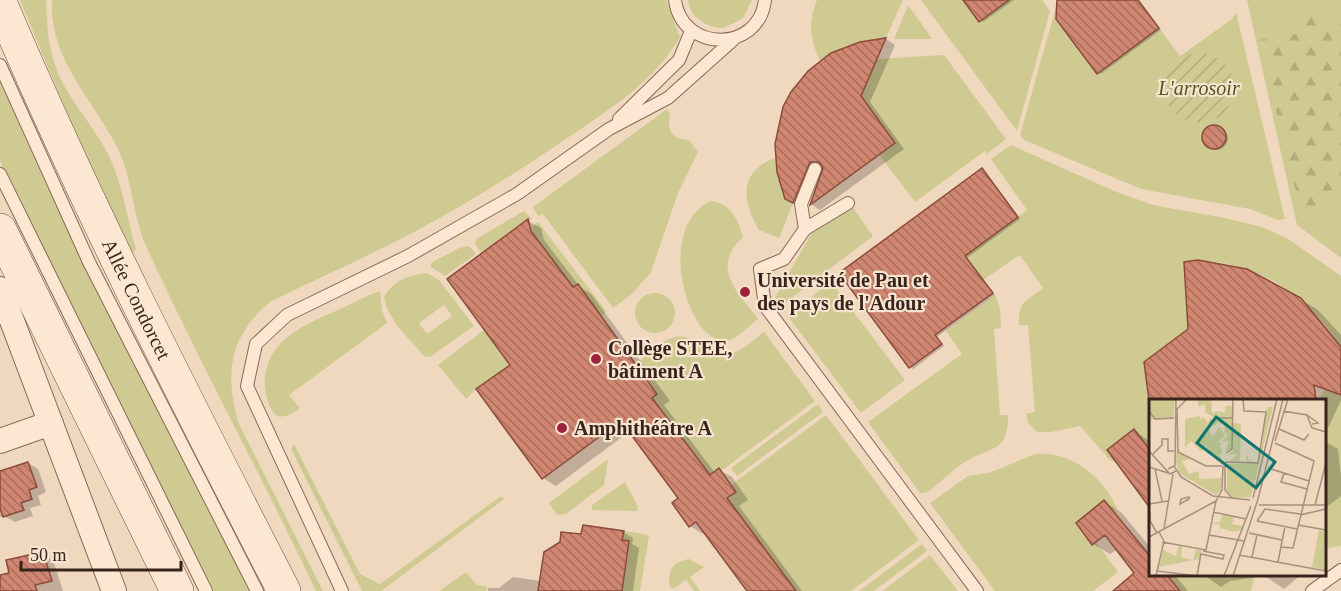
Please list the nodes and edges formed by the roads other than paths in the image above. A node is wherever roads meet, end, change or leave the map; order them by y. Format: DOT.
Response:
graph roads {
  1 [pos="675,0"];
  2 [pos="765,0"];
  3 [pos="0,2"];
  4 [pos="691,31"];
  5 [pos="733,40"];
  6 [pos="0,65"];
  7 [pos="609,129"];
  8 [pos="815,169"];
  9 [pos="0,174"];
  10 [pos="848,202"];
  11 [pos="0,230"];
  12 [pos="805,230"];
  13 [pos="0,289"];
  14 [pos="51,423"];
  15 [pos="0,441"];
  16 [pos="1341,570"];
  17 [pos="114,591"];
  18 [pos="177,591"];
  19 [pos="206,591"];
  20 [pos="257,591"];
  21 [pos="284,591"];
  22 [pos="342,591"];
  23 [pos="977,591"];
  24 [pos="1312,591"];
  1 -- 4 [label="lane"];
  2 -- 5 [label="lane"];
  3 -- 21 [label="main road, Allée Condorcet"];
  4 -- 5 [label="lane"];
  4 -- 7 [label="lane"];
  5 -- 7 [label="lane"];
  6 -- 20 [label="lane"];
  7 -- 22 [label="lane"];
  8 -- 12 [label="lane"];
  9 -- 19 [label="lane"];
  10 -- 12 [label="lane"];
  11 -- 18 [label="main road"];
  12 -- 23 [label="lane"];
  13 -- 14 [label="street"];
  14 -- 15 [label="street"];
  14 -- 17 [label="street"];
  16 -- 24 [label="lane"];
}
